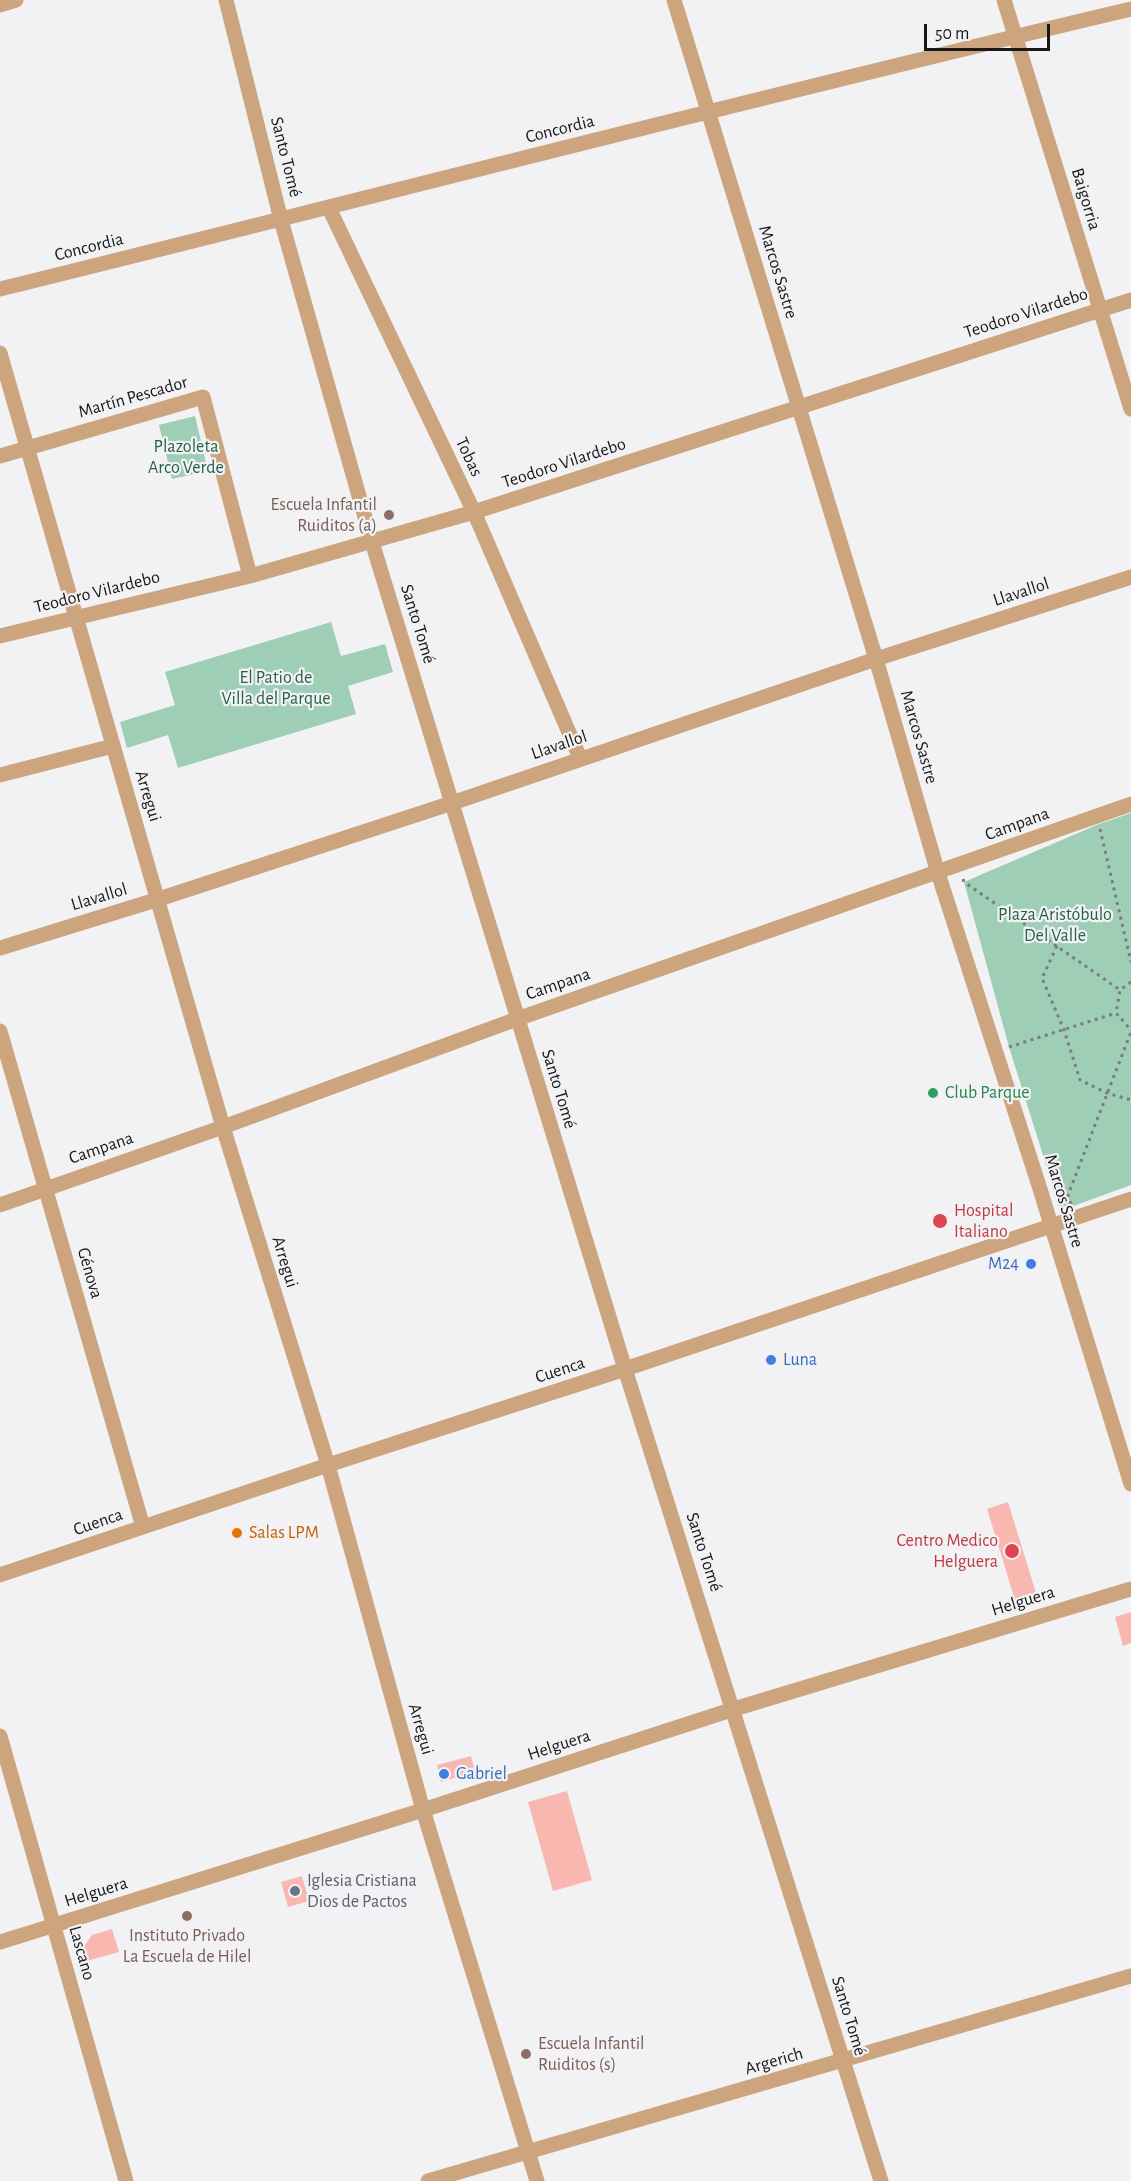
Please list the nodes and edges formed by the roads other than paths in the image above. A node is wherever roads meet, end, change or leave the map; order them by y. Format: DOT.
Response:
graph roads {
  1 [pos="16,0"];
  2 [pos="226,0"];
  3 [pos="674,0"];
  4 [pos="1004,0"];
  5 [pos="0,5"];
  6 [pos="1131,9"];
  7 [pos="1015,37"];
  8 [pos="708,111"];
  9 [pos="329,208"];
  10 [pos="281,220"];
  11 [pos="0,289"];
  12 [pos="1131,300"];
  13 [pos="1100,309"];
  14 [pos="0,353"];
  15 [pos="799,409"];
  16 [pos="1131,409"];
  17 [pos="26,448"];
  18 [pos="0,456"];
  19 [pos="474,513"];
  20 [pos="372,542"];
  21 [pos="250,576"];
  22 [pos="1131,577"];
  23 [pos="76,617"];
  24 [pos="0,636"];
  25 [pos="876,659"];
  26 [pos="113,746"];
  27 [pos="580,758"];
  28 [pos="0,775"];
  29 [pos="452,803"];
  30 [pos="1131,804"];
  31 [pos="938,873"];
  32 [pos="159,900"];
  33 [pos="0,948"];
  34 [pos="517,1019"];
  35 [pos="0,1030"];
  36 [pos="223,1127"];
  37 [pos="45,1189"];
  38 [pos="1131,1199"];
  39 [pos="0,1205"];
  40 [pos="1051,1226"];
  41 [pos="625,1369"];
  42 [pos="328,1465"];
  43 [pos="1131,1484"];
  44 [pos="143,1527"];
  45 [pos="0,1575"];
  46 [pos="1131,1589"];
  47 [pos="734,1709"];
  48 [pos="0,1736"];
  49 [pos="423,1810"];
  50 [pos="54,1926"];
  51 [pos="0,1942"];
  52 [pos="1131,1976"];
  53 [pos="843,2062"];
  54 [pos="529,2153"];
  55 [pos="126,2181"];
  56 [pos="428,2181"];
  57 [pos="537,2181"];
  58 [pos="881,2181"];
  1 -- 5 [label="street"];
  2 -- 10 [label="street, Santo Tomé"];
  3 -- 8 [label="street, Marcos Sastre"];
  4 -- 7 [label="street, Baigorria"];
  6 -- 7 [label="street, Concordia"];
  7 -- 8 [label="street, Concordia"];
  7 -- 13 [label="street, Baigorria"];
  8 -- 9 [label="street, Concordia"];
  8 -- 15 [label="street, Marcos Sastre"];
  9 -- 10 [label="street, Concordia"];
  9 -- 19 [label="street, Tobas"];
  10 -- 11 [label="street, Concordia"];
  10 -- 20 [label="street, Santo Tomé"];
  12 -- 13 [label="street, Teodoro Vilardebo"];
  13 -- 15 [label="street, Teodoro Vilardebo"];
  13 -- 16 [label="street, Baigorria"];
  14 -- 17 [label="street, Arregui"];
  15 -- 19 [label="street, Teodoro Vilardebo"];
  15 -- 25 [label="street, Marcos Sastre"];
  17 -- 18 [label="street, Martín Pescador"];
  17 -- 21 [label="street, Martín Pescador"];
  17 -- 23 [label="street, Arregui"];
  19 -- 20 [label="street, Teodoro Vilardebo"];
  19 -- 27 [label="street, Tobas"];
  20 -- 21 [label="street, Teodoro Vilardebo"];
  20 -- 29 [label="street, Santo Tomé"];
  21 -- 23 [label="street, Teodoro Vilardebo"];
  22 -- 25 [label="street, Llavallol"];
  23 -- 24 [label="street, Teodoro Vilardebo"];
  23 -- 26 [label="street, Arregui"];
  25 -- 27 [label="street, Llavallol"];
  25 -- 31 [label="street, Marcos Sastre"];
  26 -- 28 [label="street"];
  26 -- 32 [label="street, Arregui"];
  27 -- 29 [label="street, Llavallol"];
  29 -- 32 [label="street, Llavallol"];
  29 -- 34 [label="street, Santo Tomé"];
  30 -- 31 [label="street, Campana"];
  31 -- 34 [label="street, Campana"];
  31 -- 40 [label="street, Marcos Sastre"];
  32 -- 33 [label="street, Llavallol"];
  32 -- 36 [label="street, Arregui"];
  34 -- 36 [label="street, Campana"];
  34 -- 41 [label="street, Santo Tomé"];
  35 -- 37 [label="street, Génova"];
  36 -- 37 [label="street, Campana"];
  36 -- 42 [label="street, Arregui"];
  37 -- 39 [label="street, Campana"];
  37 -- 44 [label="street, Génova"];
  38 -- 40 [label="street, Cuenca"];
  40 -- 41 [label="street, Cuenca"];
  40 -- 43 [label="street, Marcos Sastre"];
  41 -- 42 [label="street, Cuenca"];
  41 -- 47 [label="street, Santo Tomé"];
  42 -- 44 [label="street, Cuenca"];
  42 -- 49 [label="street, Arregui"];
  44 -- 45 [label="street, Cuenca"];
  46 -- 47 [label="street, Helguera"];
  47 -- 49 [label="street, Helguera"];
  47 -- 53 [label="street, Santo Tomé"];
  48 -- 50 [label="street, Lascano"];
  49 -- 50 [label="street, Helguera"];
  49 -- 54 [label="street, Arregui"];
  50 -- 51 [label="street, Helguera"];
  50 -- 55 [label="street, Lascano"];
  52 -- 53 [label="street, Argerich"];
  53 -- 54 [label="street, Argerich"];
  53 -- 58 [label="street, Santo Tomé"];
  54 -- 56 [label="street, Argerich"];
  54 -- 57 [label="street, Arregui"];
}
